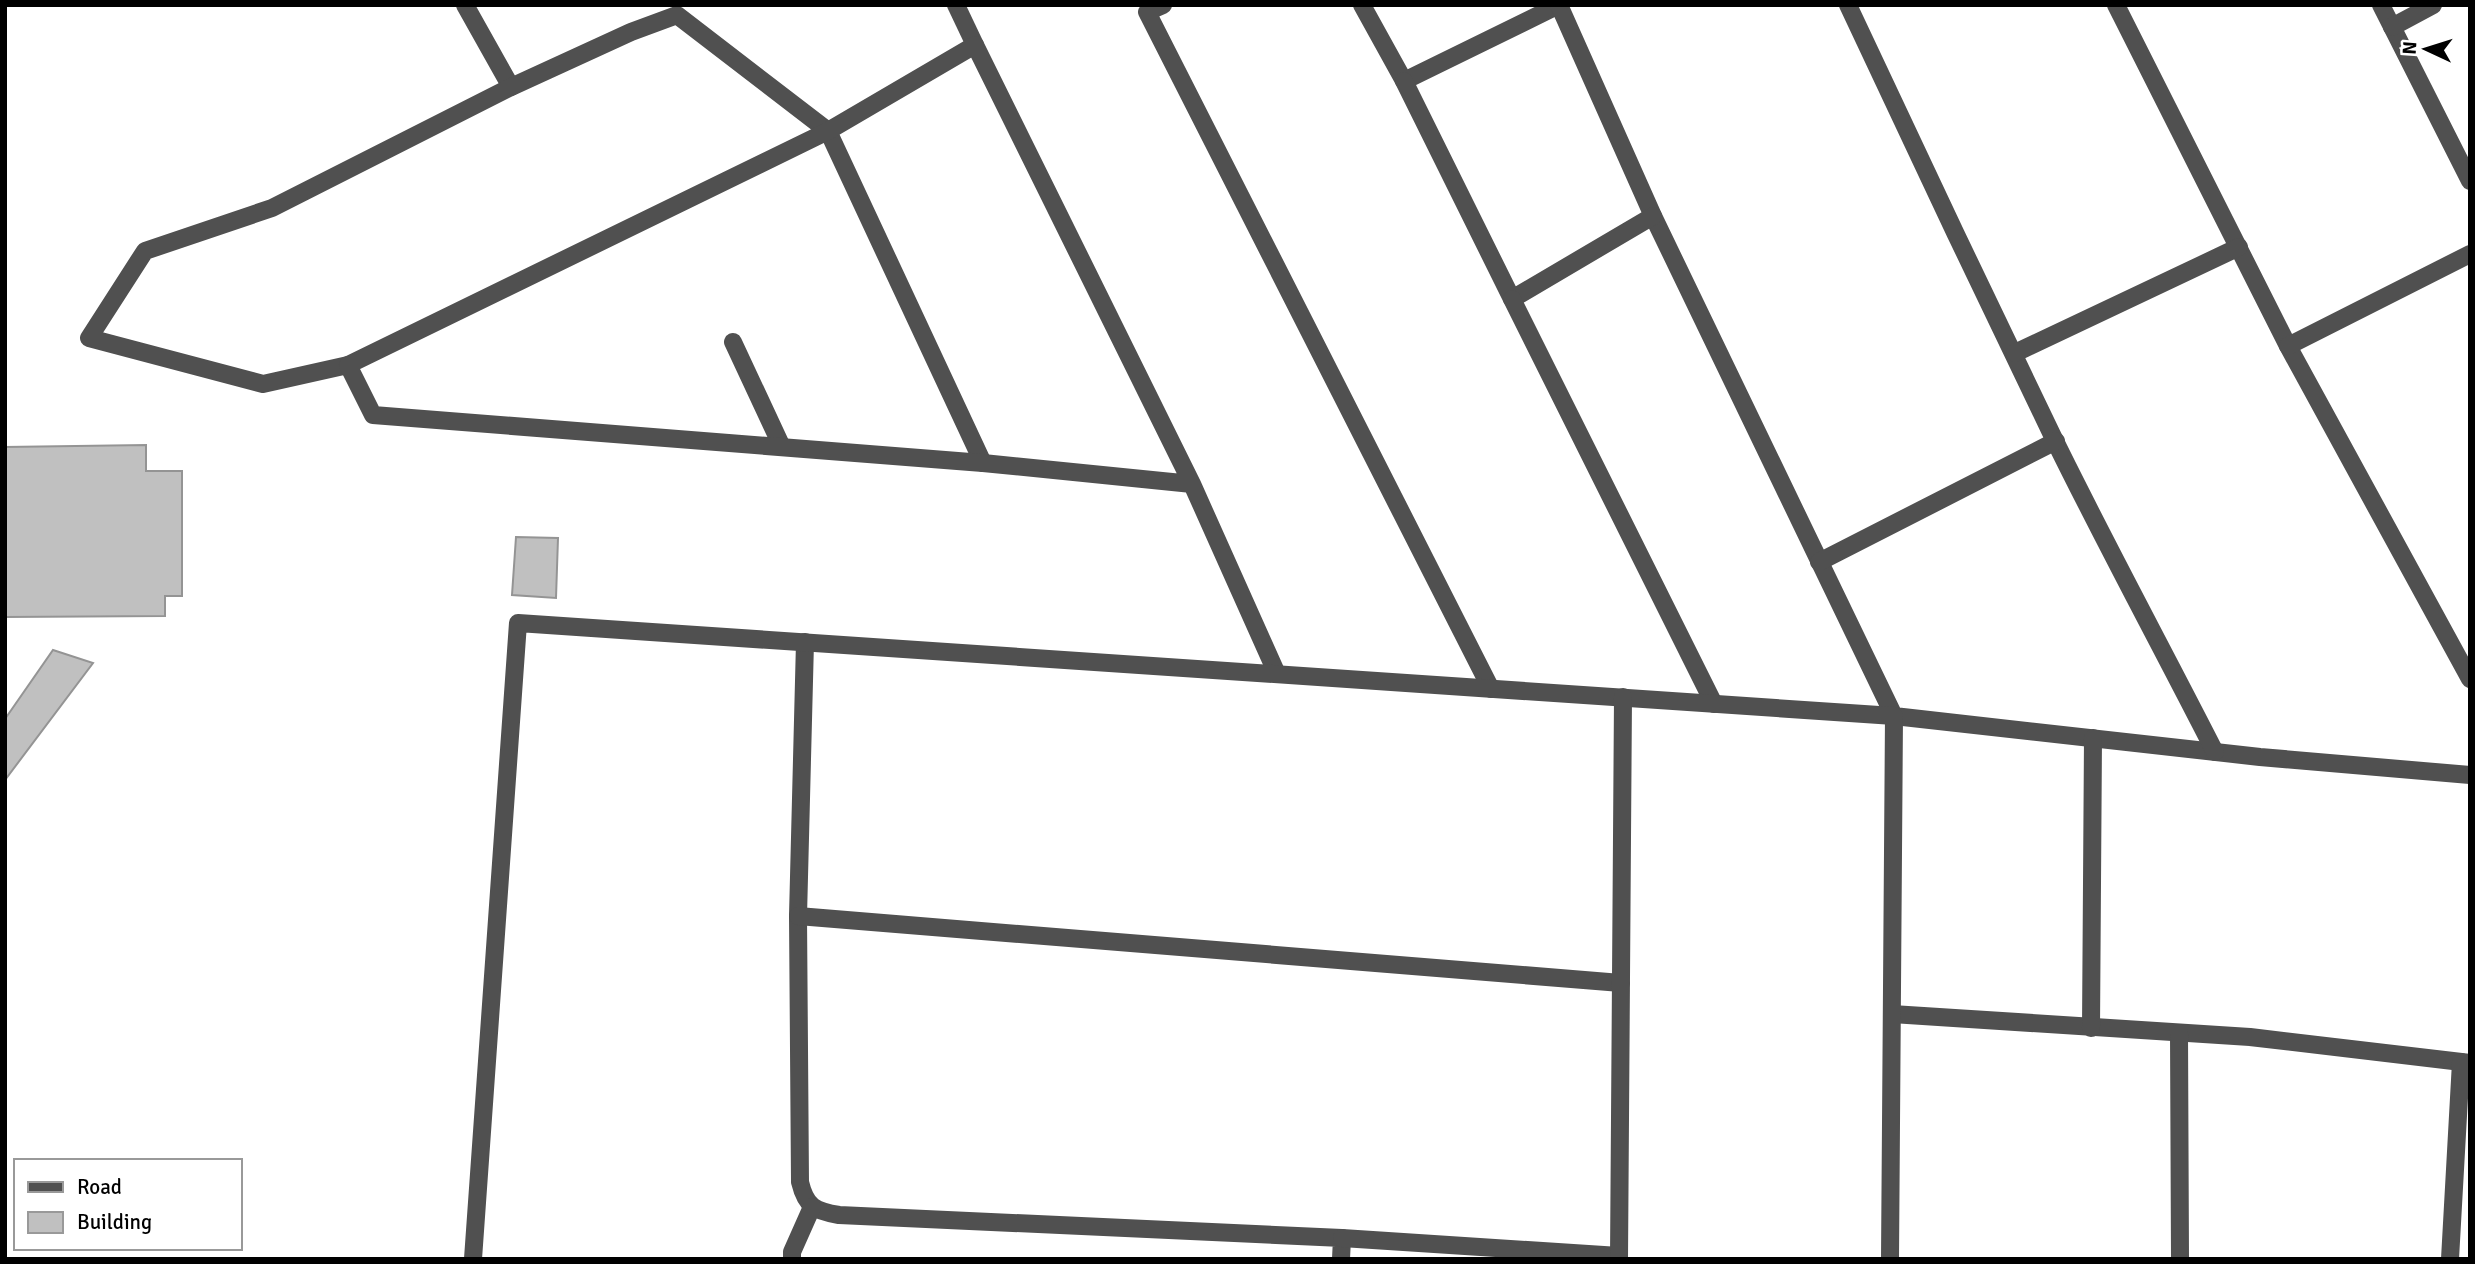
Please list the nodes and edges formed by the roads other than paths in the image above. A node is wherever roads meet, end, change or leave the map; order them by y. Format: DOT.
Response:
graph roads {
  1 [pos="465,5"];
  2 [pos="956,5"];
  3 [pos="1362,5"];
  4 [pos="1559,5"];
  5 [pos="1848,5"];
  6 [pos="2116,5"];
  7 [pos="2381,5"];
  8 [pos="2433,5"];
  9 [pos="1151,8"];
  10 [pos="670,10"];
  11 [pos="2392,27"];
  12 [pos="975,45"];
  13 [pos="1404,81"];
  14 [pos="511,87"];
  15 [pos="828,131"];
  16 [pos="2470,181"];
  17 [pos="1653,216"];
  18 [pos="2239,247"];
  19 [pos="2470,254"];
  20 [pos="1512,299"];
  21 [pos="733,342"];
  22 [pos="2288,346"];
  23 [pos="2015,353"];
  24 [pos="348,365"];
  25 [pos="2056,441"];
  26 [pos="782,447"];
  27 [pos="984,463"];
  28 [pos="1192,484"];
  29 [pos="1819,562"];
  30 [pos="805,642"];
  31 [pos="2463,647"];
  32 [pos="1277,674"];
  33 [pos="2470,679"];
  34 [pos="1491,689"];
  35 [pos="1623,697"];
  36 [pos="1714,704"];
  37 [pos="1894,716"];
  38 [pos="2093,738"];
  39 [pos="2215,752"];
  40 [pos="2470,775"];
  41 [pos="798,916"];
  42 [pos="1621,983"];
  43 [pos="1892,1014"];
  44 [pos="2091,1028"];
  45 [pos="2179,1032"];
  46 [pos="2465,1063"];
  47 [pos="812,1207"];
  48 [pos="1342,1238"];
  49 [pos="1619,1257"];
  50 [pos="473,1259"];
  51 [pos="792,1259"];
  52 [pos="1341,1259"];
  53 [pos="1890,1259"];
  54 [pos="2180,1259"];
  55 [pos="2449,1259"];
  1 -- 14 [label="street"];
  2 -- 12 [label="street"];
  3 -- 13 [label="street"];
  4 -- 13 [label="street"];
  4 -- 17 [label="street"];
  5 -- 23 [label="street"];
  6 -- 18 [label="street"];
  7 -- 11 [label="street"];
  8 -- 11 [label="street"];
  9 -- 34 [label="street"];
  10 -- 14 [label="street"];
  10 -- 15 [label="street"];
  11 -- 16 [label="street"];
  12 -- 15 [label="street"];
  12 -- 28 [label="street"];
  13 -- 20 [label="street"];
  14 -- 24 [label="street"];
  15 -- 24 [label="street"];
  15 -- 27 [label="street"];
  17 -- 20 [label="street"];
  17 -- 29 [label="street"];
  18 -- 22 [label="street"];
  18 -- 23 [label="street"];
  19 -- 22 [label="street"];
  20 -- 36 [label="street"];
  21 -- 26 [label="street"];
  22 -- 31 [label="street"];
  23 -- 25 [label="street"];
  24 -- 26 [label="street"];
  25 -- 29 [label="street"];
  25 -- 39 [label="street"];
  26 -- 27 [label="street"];
  27 -- 28 [label="street"];
  28 -- 32 [label="street"];
  29 -- 37 [label="street"];
  30 -- 32 [label="street"];
  30 -- 41 [label="street"];
  30 -- 50 [label="street"];
  31 -- 33 [label="street"];
  32 -- 34 [label="street"];
  34 -- 35 [label="street"];
  35 -- 36 [label="street"];
  35 -- 42 [label="street"];
  36 -- 37 [label="street"];
  37 -- 38 [label="street"];
  37 -- 43 [label="street"];
  38 -- 39 [label="street"];
  38 -- 44 [label="street"];
  39 -- 40 [label="street"];
  41 -- 42 [label="street"];
  41 -- 47 [label="street"];
  42 -- 49 [label="street"];
  43 -- 44 [label="street"];
  43 -- 53 [label="street"];
  44 -- 45 [label="street"];
  45 -- 46 [label="street"];
  45 -- 54 [label="street"];
  46 -- 55 [label="street"];
  47 -- 48 [label="street"];
  47 -- 51 [label="street"];
  48 -- 49 [label="street"];
  48 -- 52 [label="street"];
}
